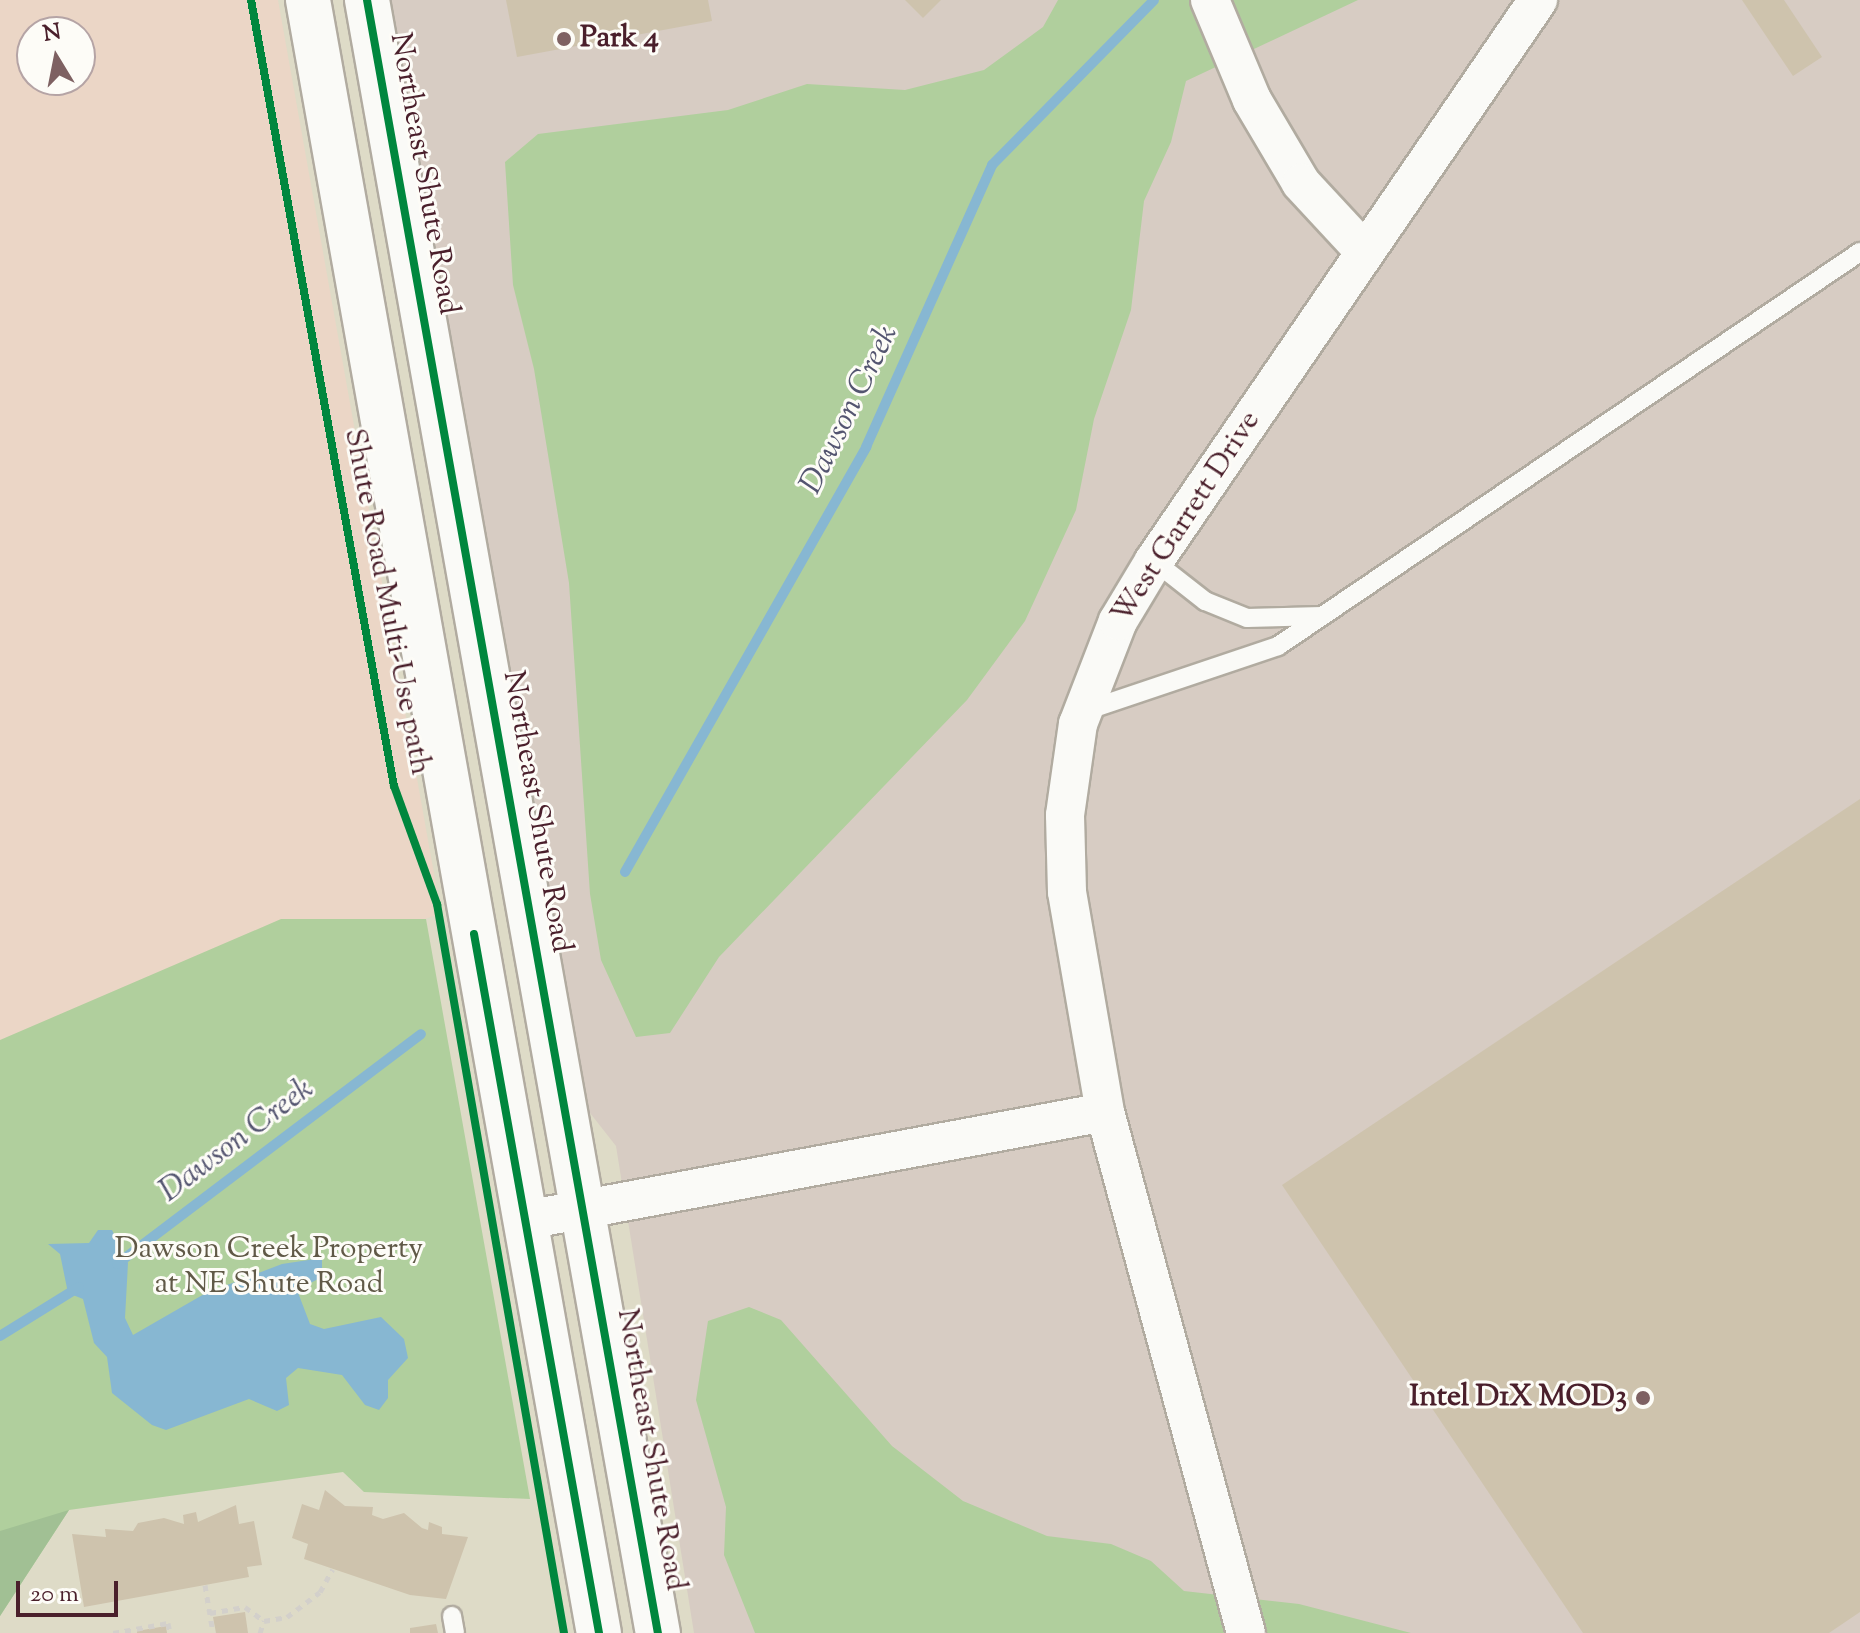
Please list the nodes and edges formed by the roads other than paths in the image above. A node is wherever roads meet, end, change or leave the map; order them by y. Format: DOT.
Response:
graph roads {
  1 [pos="308,0"];
  2 [pos="367,0"];
  3 [pos="1210,0"];
  4 [pos="1538,0"];
  5 [pos="1363,250"];
  6 [pos="1860,252"];
  7 [pos="1154,561"];
  8 [pos="1322,616"];
  9 [pos="1082,713"];
  10 [pos="1105,1112"];
  11 [pos="583,1210"];
  12 [pos="526,1220"];
  13 [pos="599,1633"];
  14 [pos="658,1633"];
  15 [pos="1246,1633"];
  1 -- 12 [label="main road"];
  2 -- 11 [label="main road, Northeast Shute Road"];
  3 -- 5 [label="street"];
  4 -- 5 [label="street, West Garrett Drive"];
  5 -- 7 [label="street, West Garrett Drive"];
  6 -- 8 [label="lane"];
  7 -- 8 [label="lane"];
  7 -- 9 [label="street, West Garrett Drive"];
  8 -- 9 [label="lane"];
  9 -- 10 [label="street, West Garrett Drive"];
  10 -- 11 [label="street"];
  10 -- 15 [label="street, West Garrett Drive"];
  11 -- 12 [label="street"];
  11 -- 14 [label="main road, Northeast Shute Road"];
  12 -- 13 [label="main road"];
}
